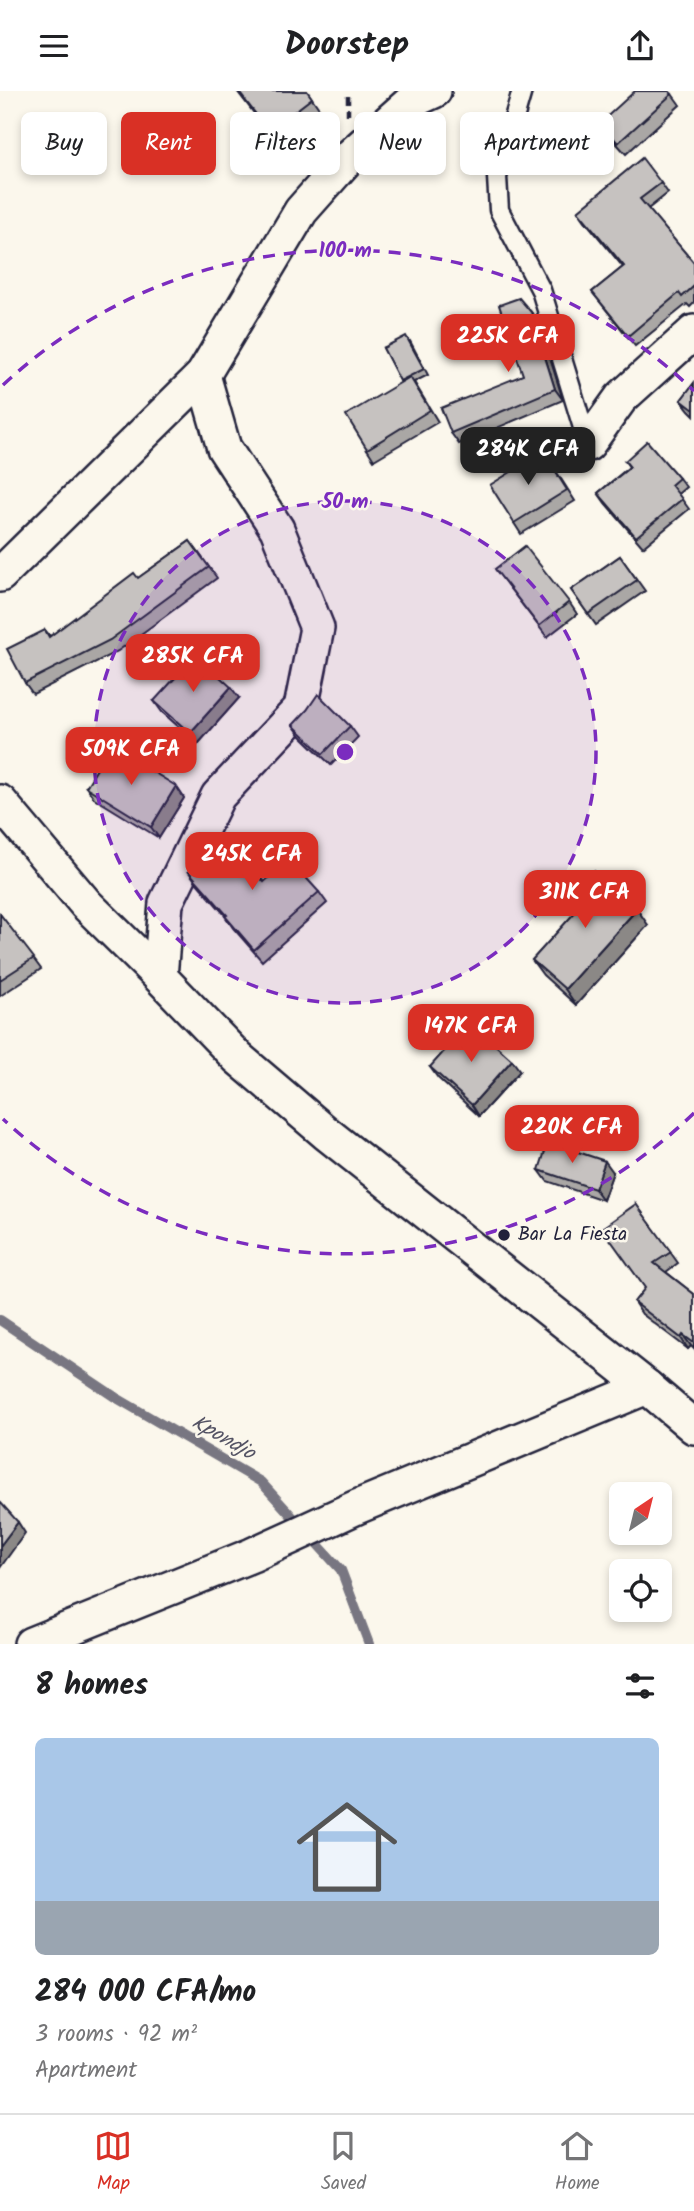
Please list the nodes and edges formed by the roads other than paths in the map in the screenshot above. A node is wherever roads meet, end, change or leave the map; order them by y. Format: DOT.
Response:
graph roads {
  1 [pos="434,91"];
  2 [pos="522,91"];
  3 [pos="694,331"];
  4 [pos="203,375"];
  5 [pos="588,444"];
  6 [pos="3,565"];
  7 [pos="0,802"];
  8 [pos="160,977"];
  9 [pos="647,1387"];
  10 [pos="694,1427"];
  11 [pos="32,1644"];
  1 -- 4 [label="street"];
  2 -- 5 [label="lane"];
  3 -- 5 [label="street"];
  4 -- 6 [label="street"];
  4 -- 8 [label="street"];
  7 -- 8 [label="street"];
  8 -- 9 [label="street"];
  9 -- 10 [label="street"];
  9 -- 11 [label="street"];
}
